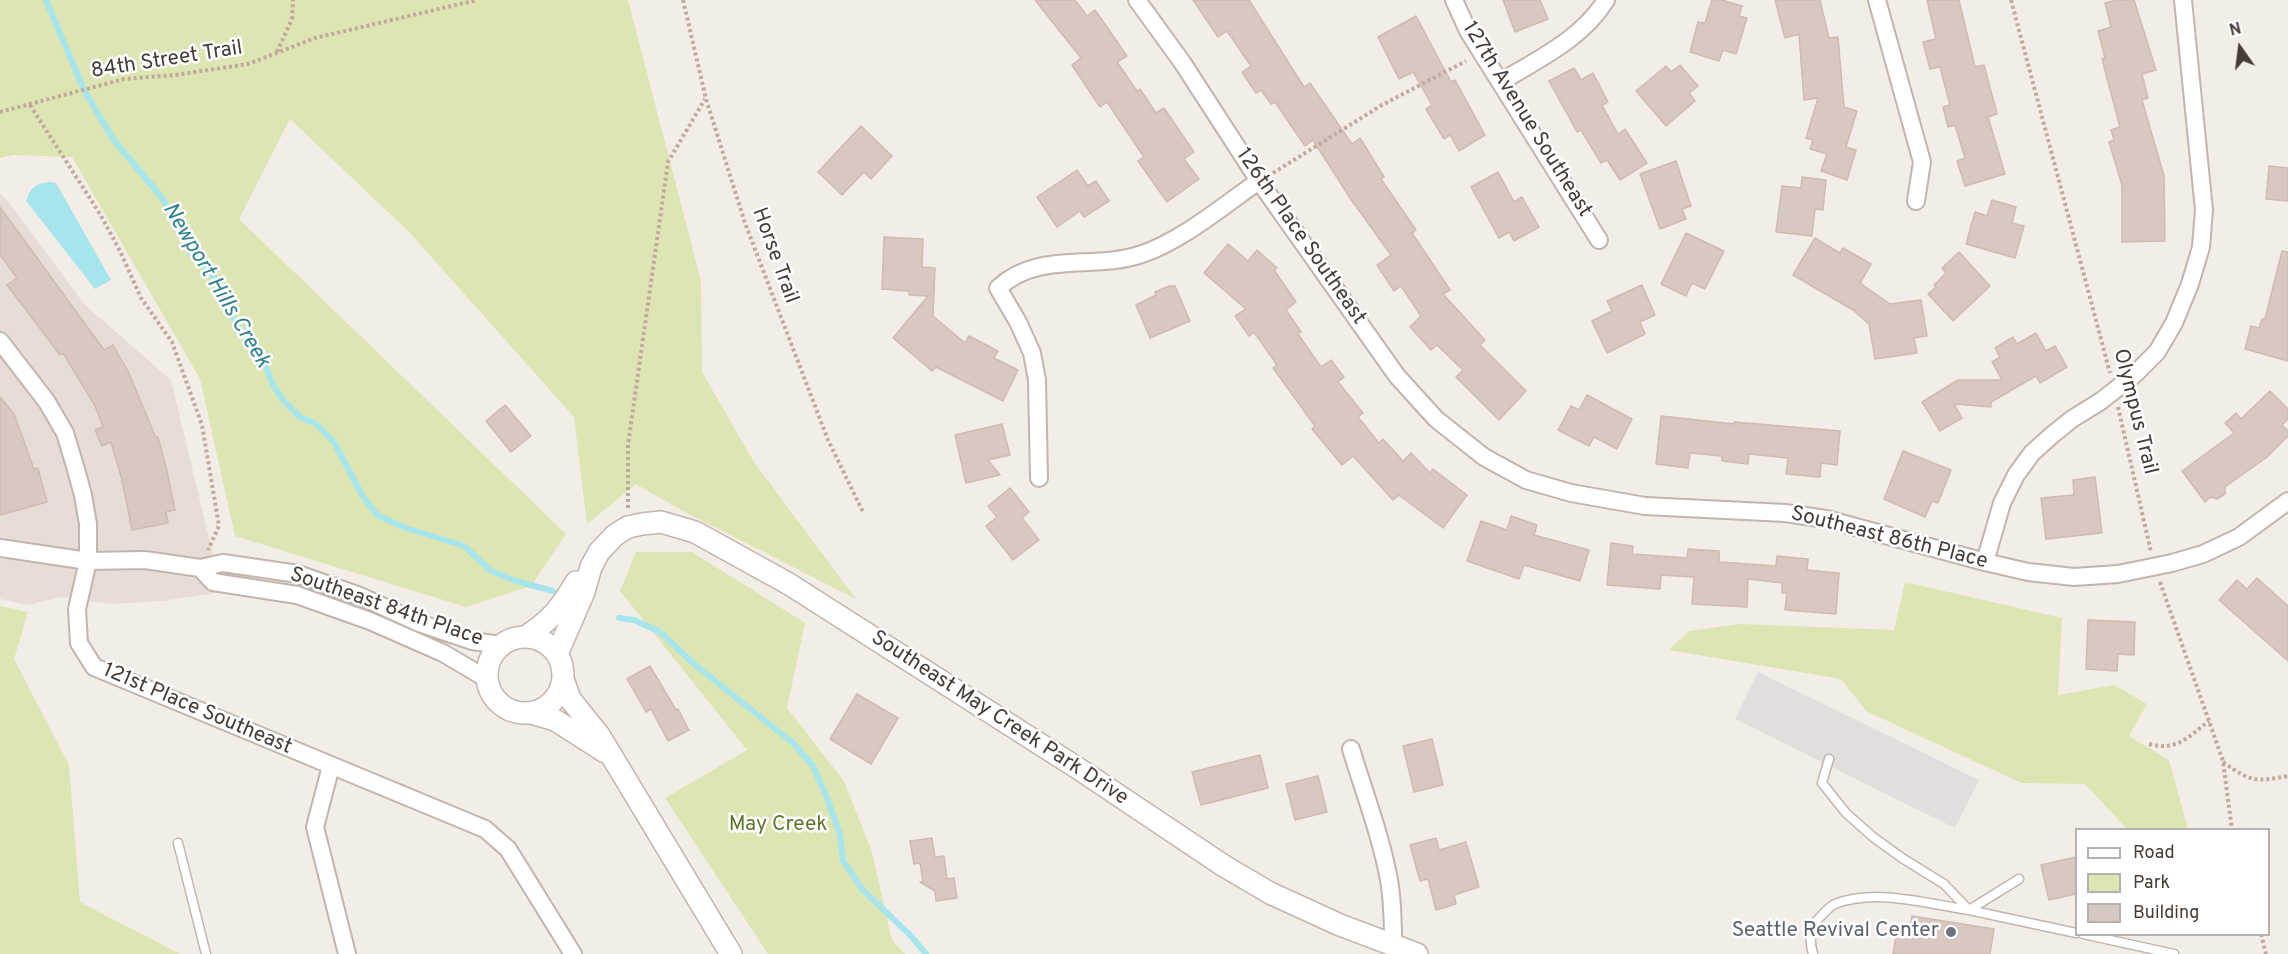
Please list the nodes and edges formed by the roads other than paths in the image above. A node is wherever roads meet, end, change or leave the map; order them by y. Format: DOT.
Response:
graph roads {
  1 [pos="1137,0"];
  2 [pos="1454,0"];
  3 [pos="1606,0"];
  4 [pos="1877,0"];
  5 [pos="2183,0"];
  6 [pos="1501,82"];
  7 [pos="1260,181"];
  8 [pos="1916,201"];
  9 [pos="1599,240"];
  10 [pos="0,341"];
  11 [pos="1484,457"];
  12 [pos="1039,478"];
  13 [pos="2287,503"];
  14 [pos="0,548"];
  15 [pos="88,561"];
  16 [pos="1985,562"];
  17 [pos="591,567"];
  18 [pos="200,568"];
  19 [pos="525,637"];
  20 [pos="501,645"];
  21 [pos="557,654"];
  22 [pos="487,679"];
  23 [pos="563,679"];
  24 [pos="531,713"];
  25 [pos="1351,749"];
  26 [pos="611,755"];
  27 [pos="1829,759"];
  28 [pos="331,766"];
  29 [pos="178,843"];
  30 [pos="2019,879"];
  31 [pos="1970,910"];
  32 [pos="2075,933"];
  33 [pos="2092,936"];
  34 [pos="1393,946"];
  35 [pos="206,954"];
  36 [pos="347,954"];
  37 [pos="573,954"];
  38 [pos="731,954"];
  39 [pos="1417,954"];
  40 [pos="1813,954"];
  41 [pos="2175,954"];
  1 -- 7 [label="street, 126th Place Southeast"];
  2 -- 6 [label="street, 127th Avenue Southeast"];
  3 -- 6 [label="street"];
  4 -- 8 [label="street"];
  5 -- 16 [label="street"];
  6 -- 9 [label="street, 127th Avenue Southeast"];
  7 -- 11 [label="street, 126th Place Southeast"];
  7 -- 12 [label="street"];
  10 -- 15 [label="street, 121st Place Southeast"];
  11 -- 16 [label="street, Southeast 86th Place"];
  13 -- 16 [label="street, Southeast 86th Place"];
  14 -- 15 [label="street, Southeast 84th Place"];
  15 -- 18 [label="street, Southeast 84th Place"];
  15 -- 28 [label="street, 121st Place Southeast"];
  17 -- 19 [label="street"];
  17 -- 21 [label="street"];
  17 -- 34 [label="street, Southeast May Creek Park Drive"];
  18 -- 20 [label="street, Southeast 84th Place"];
  18 -- 22 [label="street, Southeast 84th Place"];
  19 -- 20 [label="street"];
  19 -- 21 [label="street"];
  20 -- 22 [label="street"];
  21 -- 23 [label="street"];
  22 -- 24 [label="street"];
  23 -- 24 [label="street"];
  23 -- 26 [label="street"];
  24 -- 26 [label="street"];
  25 -- 34 [label="street"];
  26 -- 38 [label="street"];
  27 -- 31 [label="lane"];
  28 -- 36 [label="street"];
  28 -- 37 [label="street, 121st Place Southeast"];
  29 -- 35 [label="lane"];
  30 -- 31 [label="lane"];
  31 -- 32 [label="lane"];
  31 -- 40 [label="lane"];
  33 -- 41 [label="lane"];
  34 -- 39 [label="street, Southeast May Creek Park Drive"];
}
